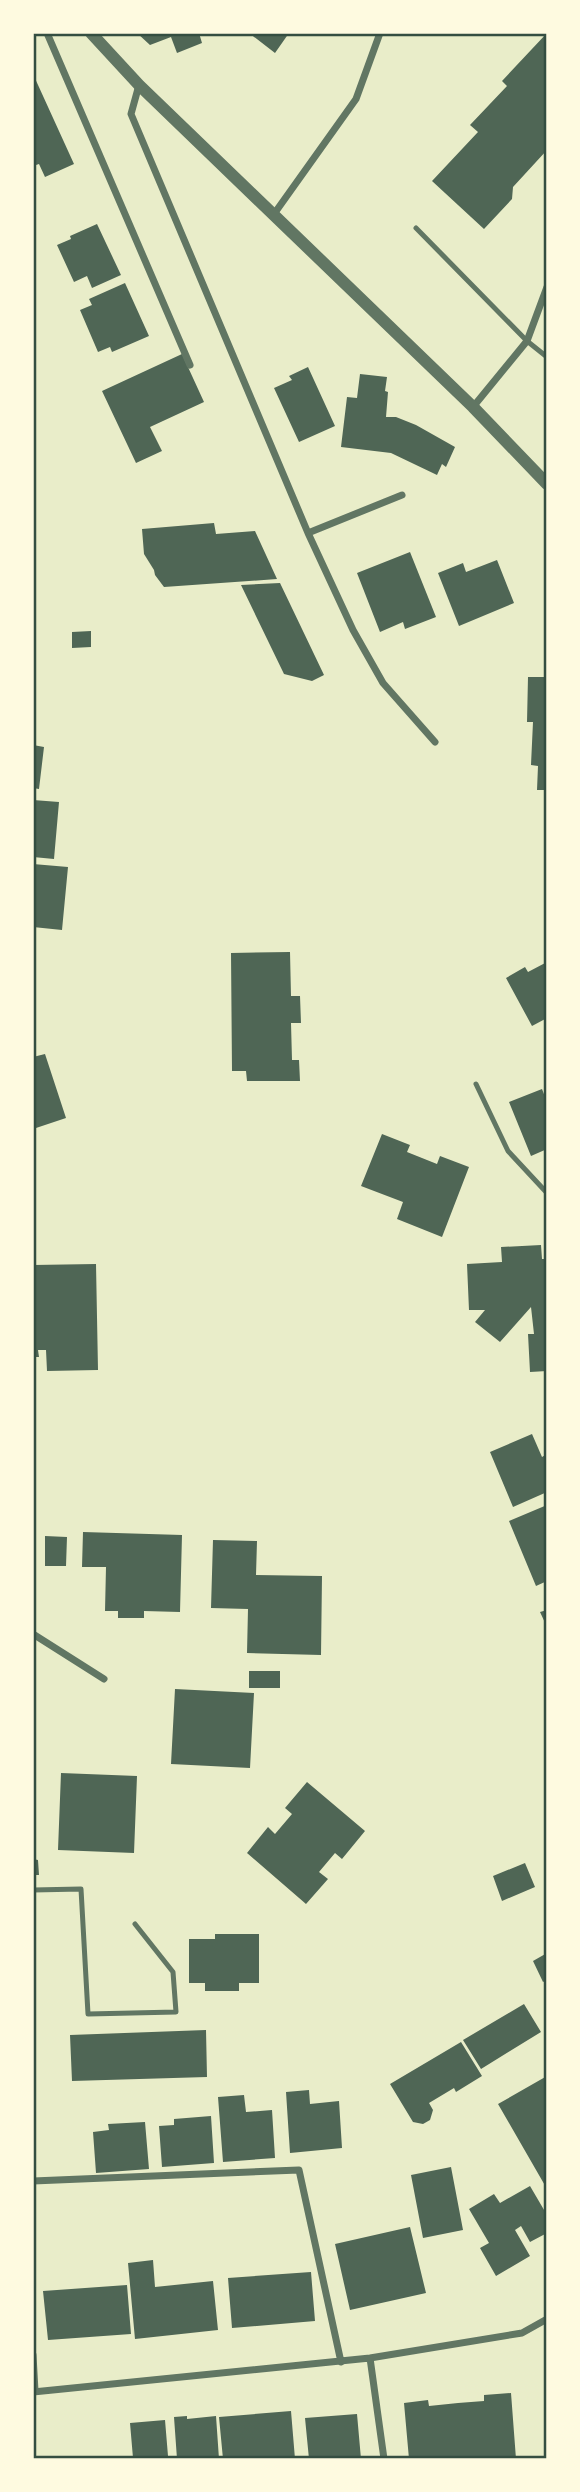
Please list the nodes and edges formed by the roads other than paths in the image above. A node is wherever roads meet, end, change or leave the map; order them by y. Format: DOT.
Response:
graph roads {
  1 [pos="47,33"];
  2 [pos="91,33"];
  3 [pos="380,33"];
  4 [pos="139,85"];
  5 [pos="274,214"];
  6 [pos="416,228"];
  7 [pos="547,287"];
  8 [pos="527,341"];
  9 [pos="547,357"];
  10 [pos="190,365"];
  11 [pos="473,407"];
  12 [pos="547,484"];
  13 [pos="402,495"];
  14 [pos="308,533"];
  15 [pos="435,741"];
  16 [pos="476,1084"];
  17 [pos="547,1193"];
  18 [pos="33,1634"];
  19 [pos="104,1679"];
  20 [pos="33,1889"];
  21 [pos="135,1924"];
  22 [pos="33,2181"];
  23 [pos="547,2319"];
  24 [pos="33,2355"];
  25 [pos="370,2358"];
  26 [pos="341,2362"];
  27 [pos="34,2391"];
  28 [pos="384,2459"];
  1 -- 10 [label="street"];
  2 -- 4 [label="street"];
  3 -- 5 [label="street"];
  4 -- 5 [label="street"];
  4 -- 14 [label="street"];
  5 -- 11 [label="street"];
  6 -- 8 [label="lane"];
  7 -- 8 [label="street"];
  8 -- 9 [label="lane"];
  8 -- 11 [label="street"];
  11 -- 12 [label="street"];
  13 -- 14 [label="street"];
  14 -- 15 [label="street"];
  16 -- 17 [label="lane"];
  18 -- 19 [label="street"];
  20 -- 21 [label="lane"];
  22 -- 26 [label="street"];
  23 -- 25 [label="street"];
  24 -- 27 [label="street"];
  25 -- 26 [label="street"];
  25 -- 28 [label="street"];
  26 -- 27 [label="street"];
}
